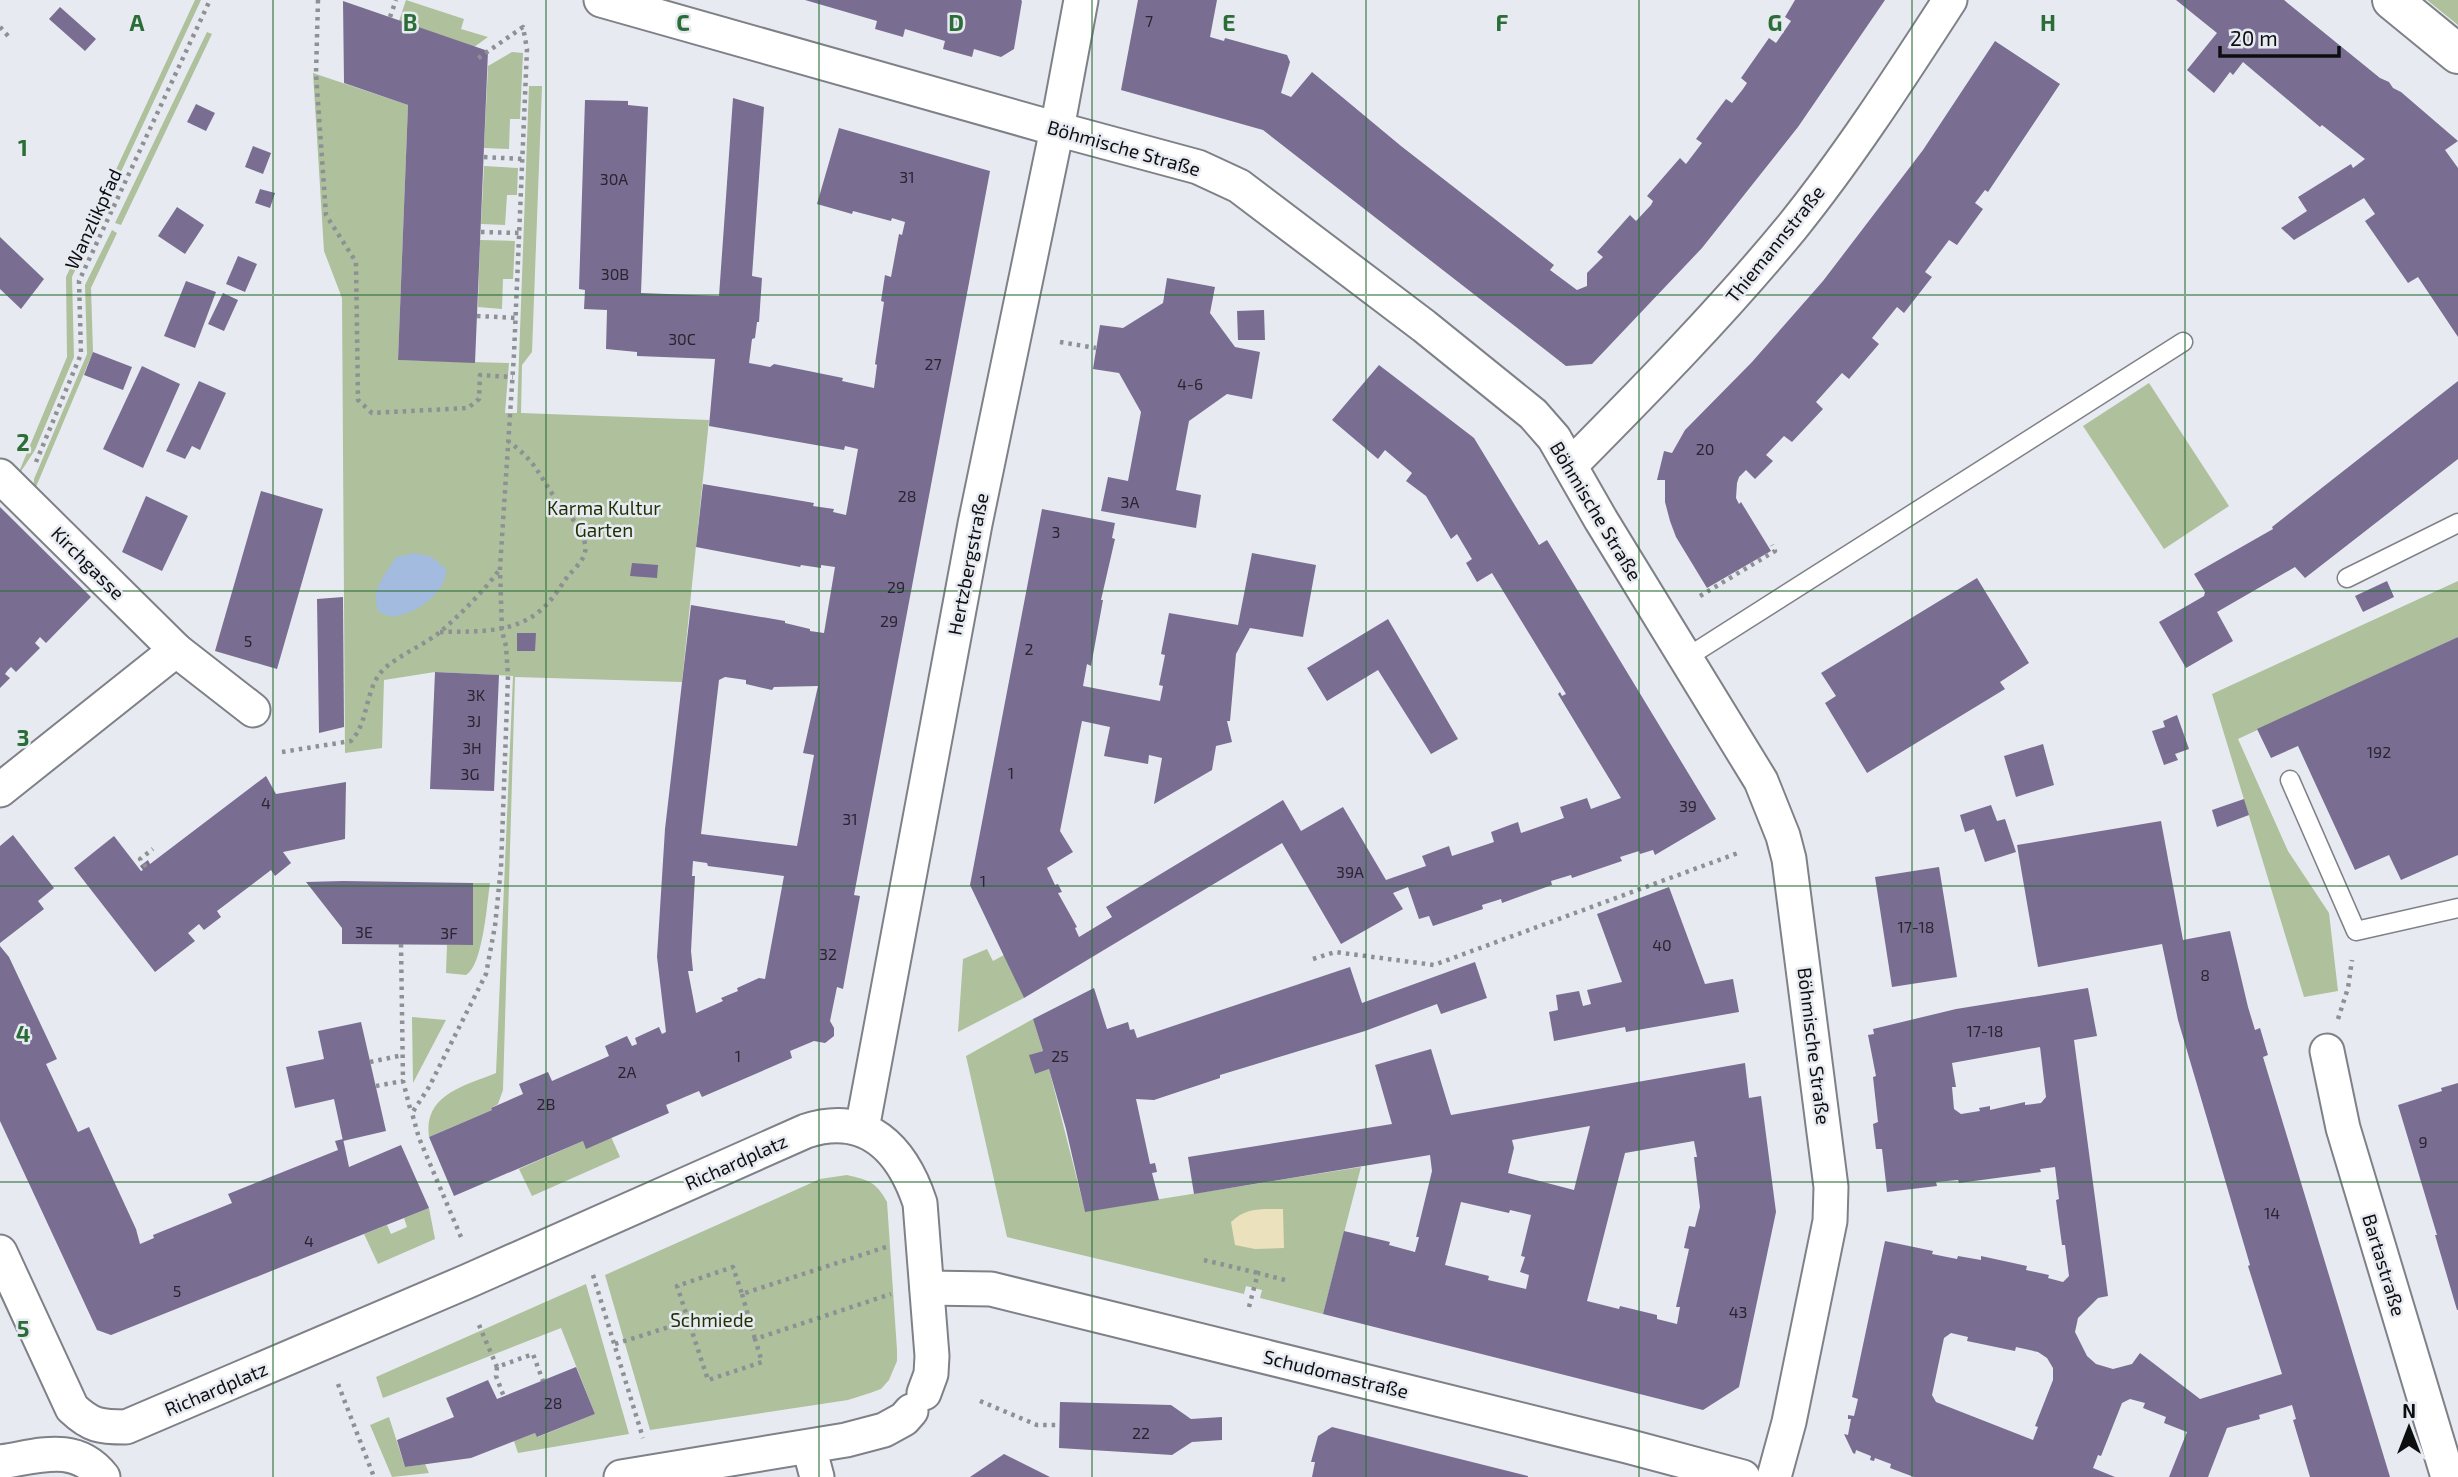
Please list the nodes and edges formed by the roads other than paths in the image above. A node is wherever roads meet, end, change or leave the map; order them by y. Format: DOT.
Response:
graph roads {
  1 [pos="601,0"];
  2 [pos="1081,0"];
  3 [pos="1950,0"];
  4 [pos="2392,0"];
  5 [pos="2458,54"];
  6 [pos="1057,129"];
  7 [pos="2183,342"];
  8 [pos="1571,465"];
  9 [pos="10,486"];
  10 [pos="2458,523"];
  11 [pos="2347,578"];
  12 [pos="176,650"];
  13 [pos="1686,659"];
  14 [pos="253,710"];
  15 [pos="2290,780"];
  16 [pos="0,790"];
  17 [pos="2458,908"];
  18 [pos="2327,1051"];
  19 [pos="862,1129"];
  20 [pos="0,1252"];
  21 [pos="915,1289"];
  22 [pos="81,1430"];
  23 [pos="48,1453"];
  24 [pos="0,1462"];
  25 [pos="813,1462"];
  26 [pos="103,1476"];
  27 [pos="621,1477"];
  28 [pos="1743,1477"];
  29 [pos="1774,1477"];
  30 [pos="2448,1477"];
  1 -- 6 [label="street, Böhmische Straße"];
  2 -- 6 [label="street, Hertzbergstraße"];
  3 -- 8 [label="street, Thiemannstraße"];
  4 -- 5 [label="main road"];
  6 -- 8 [label="street, Böhmische Straße"];
  6 -- 19 [label="street, Hertzbergstraße"];
  7 -- 13 [label="lane"];
  8 -- 13 [label="street, Böhmische Straße"];
  9 -- 12 [label="street, Kirchgasse"];
  10 -- 11 [label="lane"];
  12 -- 14 [label="street, Kirchgasse"];
  12 -- 16 [label="street"];
  13 -- 29 [label="street, Böhmische Straße"];
  15 -- 17 [label="lane"];
  18 -- 30 [label="street, Bartastraße"];
  19 -- 21 [label="street, Richardplatz"];
  19 -- 22 [label="street, Richardplatz"];
  20 -- 22 [label="street"];
  21 -- 25 [label="street, Richardplatz"];
  21 -- 28 [label="street, Schudomastraße"];
  22 -- 23 [label="lane"];
  22 -- 26 [label="lane"];
  23 -- 24 [label="street"];
  23 -- 26 [label="street"];
  25 -- 27 [label="street, Richardplatz"];
}
